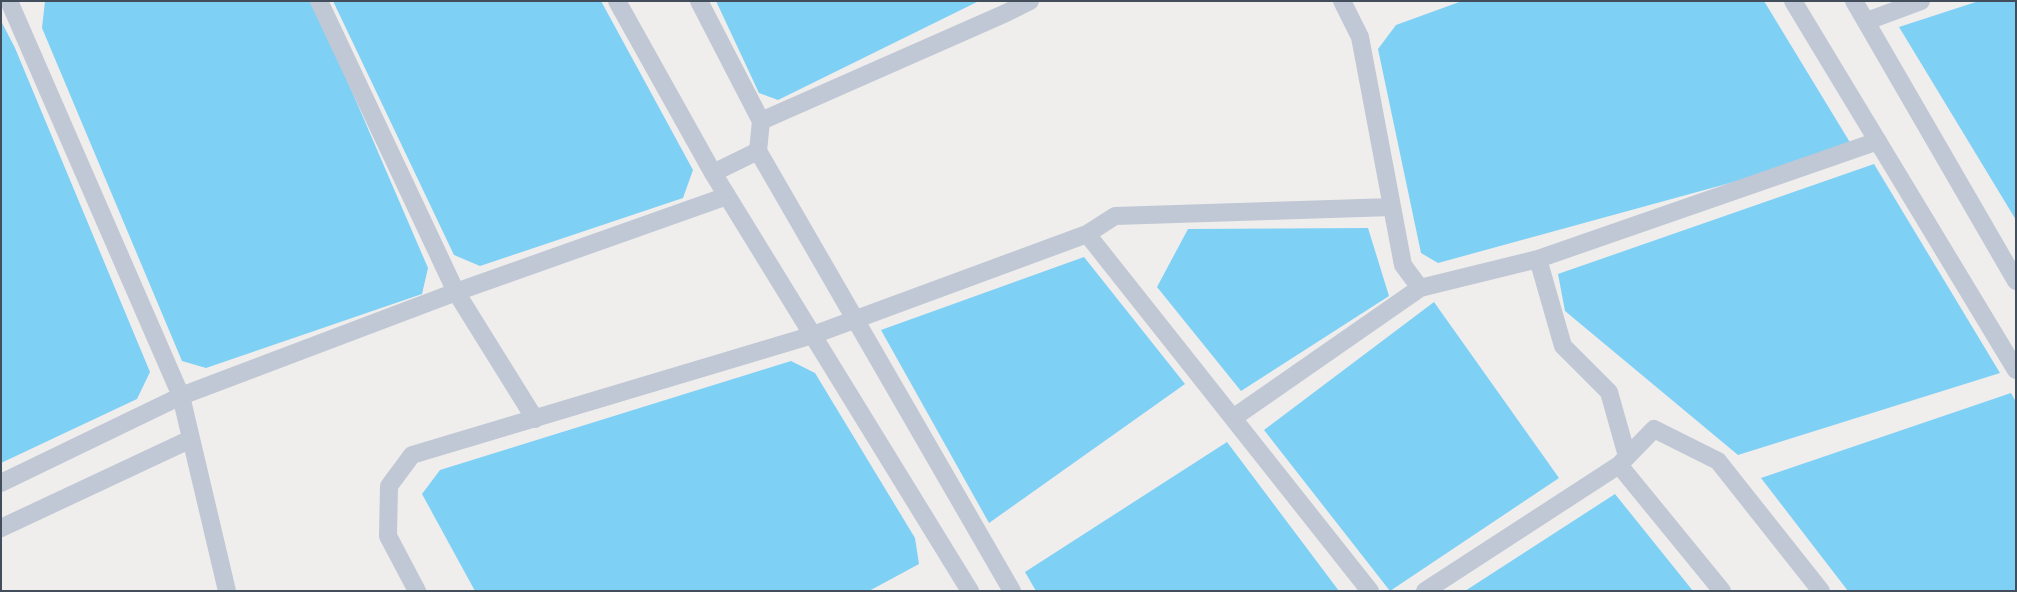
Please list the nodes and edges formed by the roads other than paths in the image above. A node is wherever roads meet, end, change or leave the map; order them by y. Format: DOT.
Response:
graph roads {
  1 [pos="9,1"];
  2 [pos="319,1"];
  3 [pos="617,1"];
  4 [pos="699,1"];
  5 [pos="1030,1"];
  6 [pos="1342,1"];
  7 [pos="1793,1"];
  8 [pos="1854,1"];
  9 [pos="1921,1"];
  10 [pos="1867,21"];
  11 [pos="761,122"];
  12 [pos="1878,141"];
  13 [pos="758,150"];
  14 [pos="713,173"];
  15 [pos="728,196"];
  16 [pos="1392,207"];
  17 [pos="1088,234"];
  18 [pos="1538,259"];
  19 [pos="2016,281"];
  20 [pos="1420,288"];
  21 [pos="456,292"];
  22 [pos="855,319"];
  23 [pos="813,335"];
  24 [pos="2016,370"];
  25 [pos="181,396"];
  26 [pos="1233,418"];
  27 [pos="535,419"];
  28 [pos="191,439"];
  29 [pos="1623,460"];
  30 [pos="1,483"];
  31 [pos="1,528"];
  32 [pos="968,590"];
  33 [pos="227,591"];
  34 [pos="417,591"];
  35 [pos="1012,591"];
  36 [pos="1370,591"];
  37 [pos="1425,591"];
  38 [pos="1722,591"];
  39 [pos="1821,591"];
  1 -- 25 [label="lane"];
  2 -- 21 [label="lane"];
  3 -- 14 [label="lane"];
  4 -- 11 [label="lane"];
  5 -- 11 [label="lane"];
  6 -- 16 [label="lane"];
  7 -- 12 [label="lane"];
  8 -- 10 [label="lane"];
  9 -- 10 [label="lane"];
  10 -- 19 [label="lane"];
  11 -- 13 [label="lane"];
  12 -- 18 [label="lane"];
  12 -- 24 [label="lane"];
  13 -- 14 [label="lane"];
  13 -- 22 [label="lane"];
  14 -- 15 [label="lane"];
  15 -- 21 [label="lane"];
  15 -- 23 [label="lane"];
  16 -- 17 [label="lane"];
  16 -- 20 [label="lane"];
  17 -- 22 [label="lane"];
  17 -- 26 [label="lane"];
  18 -- 20 [label="lane"];
  18 -- 29 [label="lane"];
  20 -- 26 [label="lane"];
  21 -- 25 [label="lane"];
  21 -- 27 [label="lane"];
  22 -- 23 [label="lane"];
  22 -- 35 [label="lane"];
  23 -- 27 [label="lane"];
  23 -- 32 [label="lane"];
  25 -- 28 [label="lane"];
  25 -- 30 [label="lane"];
  26 -- 36 [label="lane"];
  27 -- 34 [label="lane"];
  28 -- 31 [label="lane"];
  28 -- 33 [label="lane"];
  29 -- 37 [label="lane"];
  29 -- 38 [label="lane"];
  29 -- 39 [label="lane"];
}
